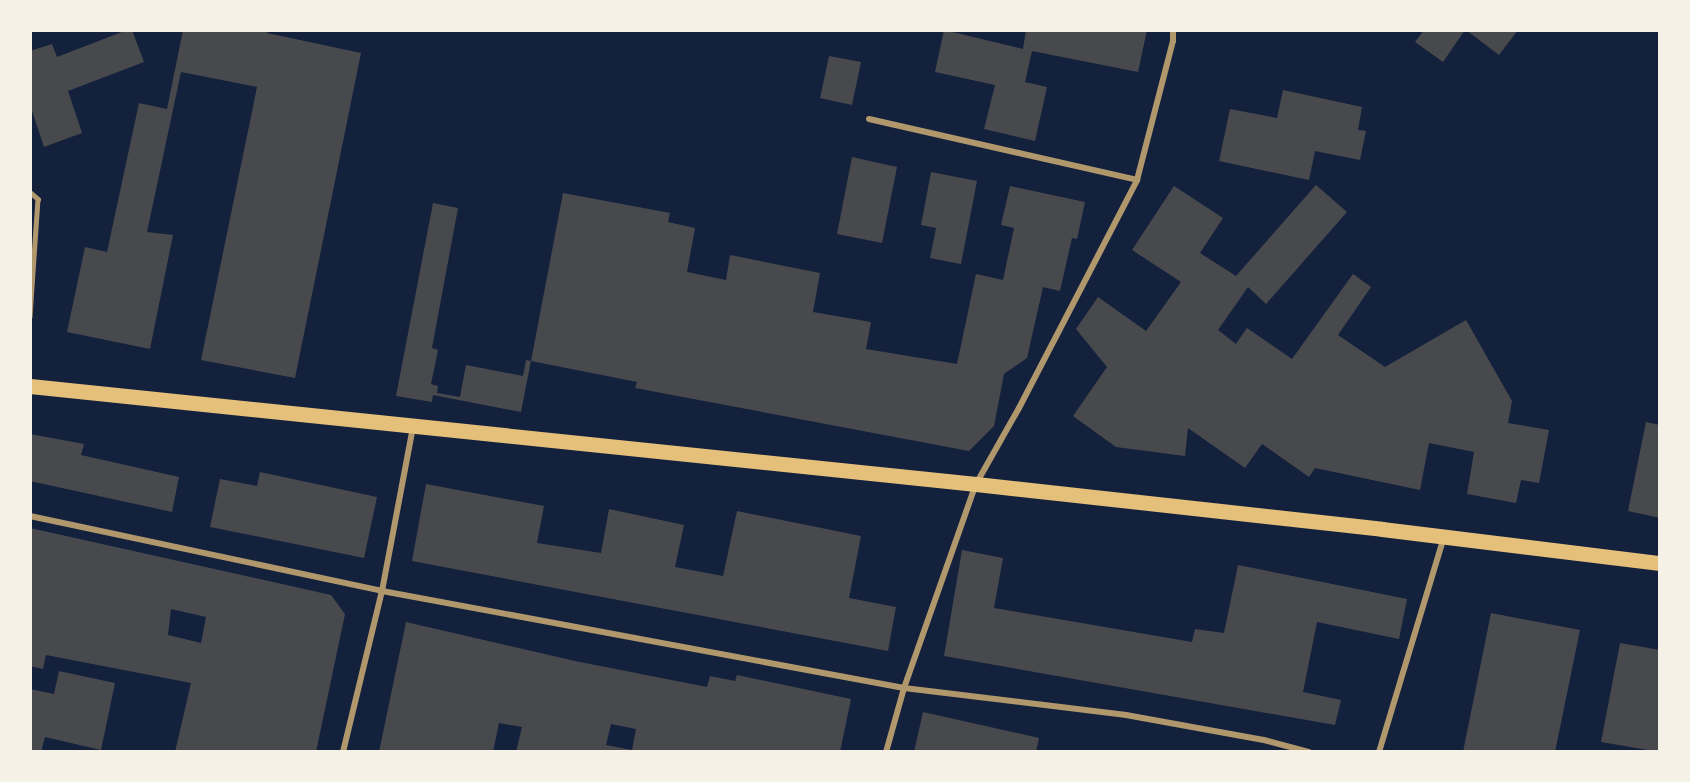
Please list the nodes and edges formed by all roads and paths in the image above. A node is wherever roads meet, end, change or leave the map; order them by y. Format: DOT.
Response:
graph roads {
  1 [pos="1173,30"];
  2 [pos="1180,30"];
  3 [pos="1173,40"];
  4 [pos="868,119"];
  5 [pos="1137,180"];
  6 [pos="30,192"];
  7 [pos="31,299"];
  8 [pos="30,317"];
  9 [pos="30,386"];
  10 [pos="414,424"];
  11 [pos="976,484"];
  12 [pos="30,516"];
  13 [pos="1444,537"];
  14 [pos="1660,563"];
  15 [pos="382,591"];
  16 [pos="904,688"];
  17 [pos="343,752"];
  18 [pos="886,752"];
  19 [pos="1309,752"];
  20 [pos="1379,752"];
  1 -- 3 [label="street"];
  2 -- 3 [label="street"];
  3 -- 5 [label="street"];
  4 -- 5 [label="street"];
  5 -- 11 [label="street"];
  6 -- 7 [label="lane"];
  7 -- 8 [label="lane"];
  9 -- 10 [label="main road"];
  10 -- 11 [label="main road"];
  10 -- 15 [label="street"];
  11 -- 13 [label="main road"];
  11 -- 16 [label="street"];
  12 -- 15 [label="street"];
  13 -- 14 [label="main road"];
  13 -- 20 [label="street"];
  15 -- 16 [label="street"];
  15 -- 17 [label="street"];
  16 -- 18 [label="street"];
  16 -- 19 [label="street"];
}
